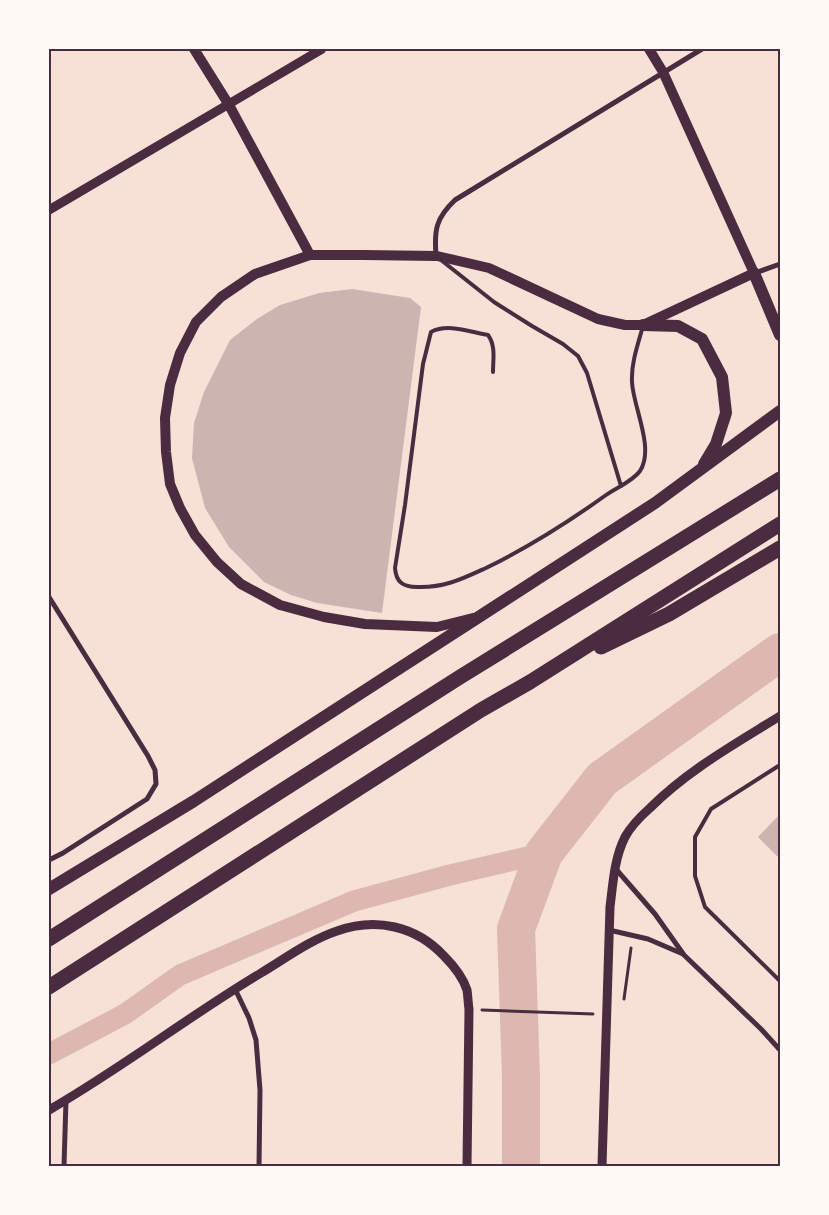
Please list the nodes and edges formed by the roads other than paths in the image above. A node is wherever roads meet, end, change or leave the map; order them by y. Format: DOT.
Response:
graph roads {
  1 [pos="194,49"];
  2 [pos="322,49"];
  3 [pos="649,49"];
  4 [pos="702,49"];
  5 [pos="663,72"];
  6 [pos="229,105"];
  7 [pos="49,210"];
  8 [pos="310,255"];
  9 [pos="436,256"];
  10 [pos="780,264"];
  11 [pos="754,273"];
  12 [pos="643,325"];
  13 [pos="780,335"];
  14 [pos="493,372"];
  15 [pos="780,411"];
  16 [pos="700,470"];
  17 [pos="780,479"];
  18 [pos="621,486"];
  19 [pos="780,524"];
  20 [pos="780,548"];
  21 [pos="49,597"];
  22 [pos="481,616"];
  23 [pos="530,682"];
  24 [pos="780,716"];
  25 [pos="780,765"];
  26 [pos="49,860"];
  27 [pos="615,868"];
  28 [pos="49,889"];
  29 [pos="609,930"];
  30 [pos="49,939"];
  31 [pos="684,954"];
  32 [pos="780,981"];
  33 [pos="49,987"];
  34 [pos="235,988"];
  35 [pos="780,1050"];
  36 [pos="66,1100"];
  37 [pos="49,1110"];
  38 [pos="64,1166"];
  39 [pos="259,1166"];
  40 [pos="466,1166"];
  41 [pos="602,1166"];
  1 -- 6 [label="main road"];
  2 -- 6 [label="street"];
  3 -- 5 [label="main road"];
  4 -- 5 [label="street"];
  5 -- 9 [label="street"];
  5 -- 11 [label="main road"];
  6 -- 7 [label="street"];
  6 -- 8 [label="main road"];
  8 -- 9 [label="main road"];
  8 -- 22 [label="main road"];
  9 -- 12 [label="main road"];
  9 -- 18 [label="lane"];
  10 -- 11 [label="street"];
  11 -- 12 [label="main road"];
  11 -- 13 [label="main road"];
  12 -- 16 [label="main road"];
  12 -- 18 [label="lane"];
  14 -- 18 [label="lane"];
  15 -- 16 [label="main road"];
  16 -- 22 [label="main road"];
  17 -- 30 [label="highway"];
  19 -- 23 [label="highway"];
  20 -- 23 [label="highway"];
  21 -- 26 [label="street"];
  22 -- 28 [label="main road"];
  23 -- 33 [label="highway"];
  24 -- 27 [label="street"];
  25 -- 32 [label="lane"];
  27 -- 29 [label="street"];
  27 -- 31 [label="street"];
  29 -- 31 [label="street"];
  29 -- 41 [label="street"];
  31 -- 35 [label="street"];
  34 -- 36 [label="street"];
  34 -- 39 [label="street"];
  34 -- 40 [label="street"];
  36 -- 37 [label="street"];
  36 -- 38 [label="street"];
}
